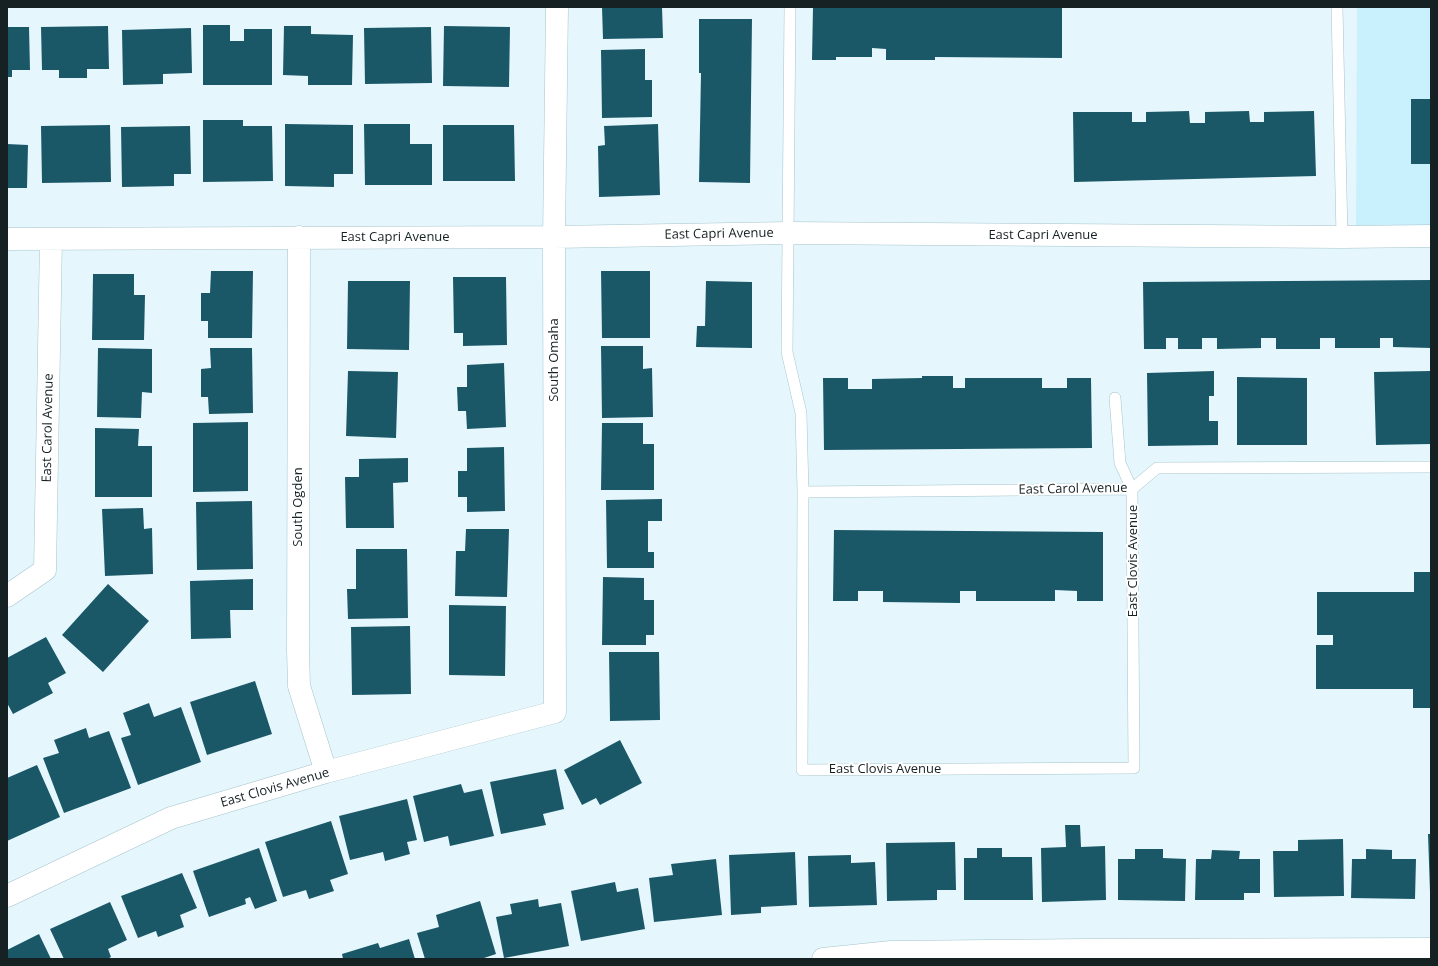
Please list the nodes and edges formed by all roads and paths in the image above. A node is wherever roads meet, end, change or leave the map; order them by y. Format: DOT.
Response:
graph roads {
  1 [pos="557,7"];
  2 [pos="790,7"];
  3 [pos="1337,7"];
  4 [pos="788,233"];
  5 [pos="554,236"];
  6 [pos="1342,236"];
  7 [pos="1431,236"];
  8 [pos="299,237"];
  9 [pos="7,239"];
  10 [pos="51,239"];
  11 [pos="1115,398"];
  12 [pos="1431,467"];
  13 [pos="1132,489"];
  14 [pos="803,492"];
  15 [pos="7,596"];
  16 [pos="554,712"];
  17 [pos="326,772"];
  18 [pos="7,896"];
  19 [pos="1431,949"];
  20 [pos="1085,954"];
  21 [pos="823,959"];
  1 -- 5 [label="street, South Omaha"];
  2 -- 4 [label="lane, East Clovis Avenue"];
  3 -- 6 [label="lane"];
  4 -- 5 [label="street, East Capri Avenue"];
  4 -- 6 [label="street, East Capri Avenue"];
  4 -- 14 [label="lane, East Clovis Avenue"];
  5 -- 8 [label="street, East Capri Avenue"];
  5 -- 16 [label="street, South Omaha"];
  6 -- 7 [label="street, East Capri Avenue"];
  8 -- 10 [label="street, East Capri Avenue"];
  8 -- 17 [label="street, South Ogden"];
  9 -- 10 [label="street, East Capri Avenue"];
  10 -- 15 [label="street, East Carol Avenue"];
  11 -- 13 [label="lane, East Clovis Avenue"];
  12 -- 13 [label="lane, East Carol Avenue"];
  13 -- 14 [label="lane, East Carol Avenue"];
  13 -- 14 [label="lane, East Clovis Avenue"];
  16 -- 17 [label="street, East Clovis Avenue"];
  17 -- 18 [label="street, East Clovis Avenue"];
  19 -- 20 [label="street"];
  20 -- 21 [label="street"];
}
